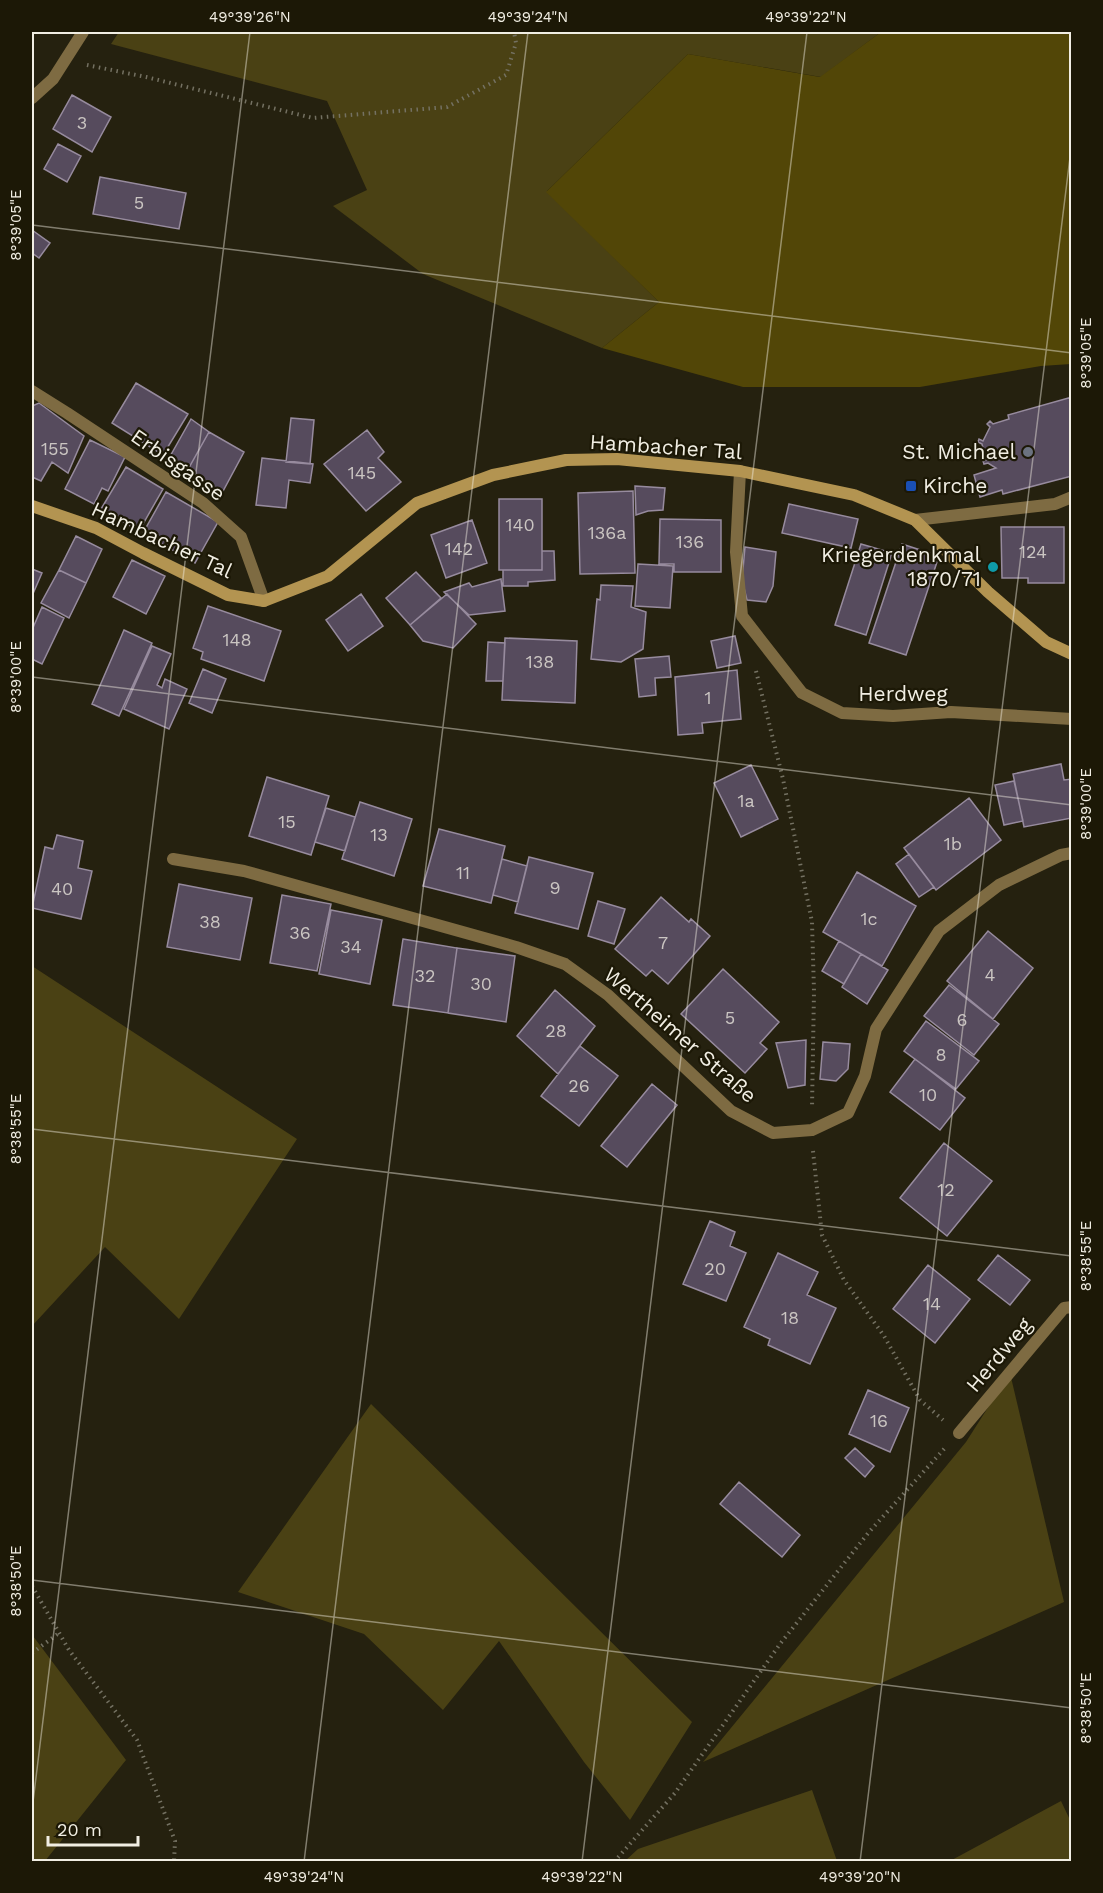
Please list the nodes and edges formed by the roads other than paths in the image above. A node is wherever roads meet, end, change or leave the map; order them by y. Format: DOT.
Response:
graph roads {
  1 [pos="83,32"];
  2 [pos="32,98"];
  3 [pos="32,391"];
  4 [pos="740,471"];
  5 [pos="1071,497"];
  6 [pos="32,506"];
  7 [pos="915,520"];
  8 [pos="264,601"];
  9 [pos="1071,654"];
  10 [pos="1071,719"];
  11 [pos="1071,853"];
  12 [pos="173,859"];
  13 [pos="1071,1307"];
  14 [pos="959,1433"];
  1 -- 2 [label="street"];
  3 -- 8 [label="street, Erbisgasse"];
  4 -- 7 [label="street, Hambacher Tal"];
  4 -- 8 [label="street, Hambacher Tal"];
  4 -- 10 [label="street, Herdweg"];
  5 -- 7 [label="street, Hambacher Tal"];
  6 -- 8 [label="street, Hambacher Tal"];
  7 -- 9 [label="street, Hambacher Tal"];
  11 -- 12 [label="street, Wertheimer Straße"];
  13 -- 14 [label="street, Herdweg"];
}
